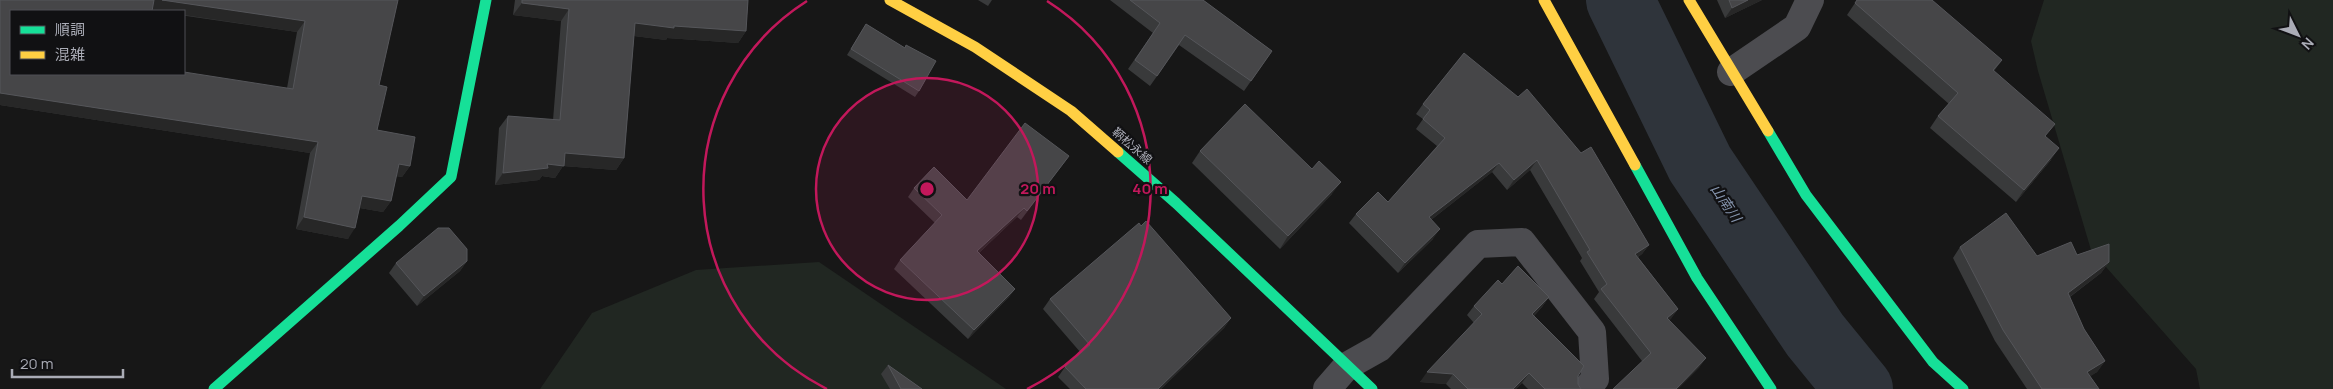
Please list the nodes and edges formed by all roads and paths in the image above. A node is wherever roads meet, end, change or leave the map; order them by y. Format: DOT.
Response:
graph roads {
  1 [pos="486,0"];
  2 [pos="890,0"];
  3 [pos="1544,0"];
  4 [pos="1688,0"];
  5 [pos="1810,0"];
  6 [pos="1731,72"];
  7 [pos="1347,366"];
  8 [pos="214,389"];
  9 [pos="1327,389"];
  10 [pos="1372,389"];
  11 [pos="1586,389"];
  12 [pos="1771,389"];
  13 [pos="1963,389"];
  1 -- 8 [label="street"];
  2 -- 7 [label="street, 鞆松永線"];
  3 -- 12 [label="street"];
  4 -- 6 [label="street"];
  5 -- 6 [label="street"];
  6 -- 13 [label="street"];
  7 -- 9 [label="street"];
  7 -- 10 [label="street, 鞆松永線"];
  7 -- 11 [label="street"];
}
